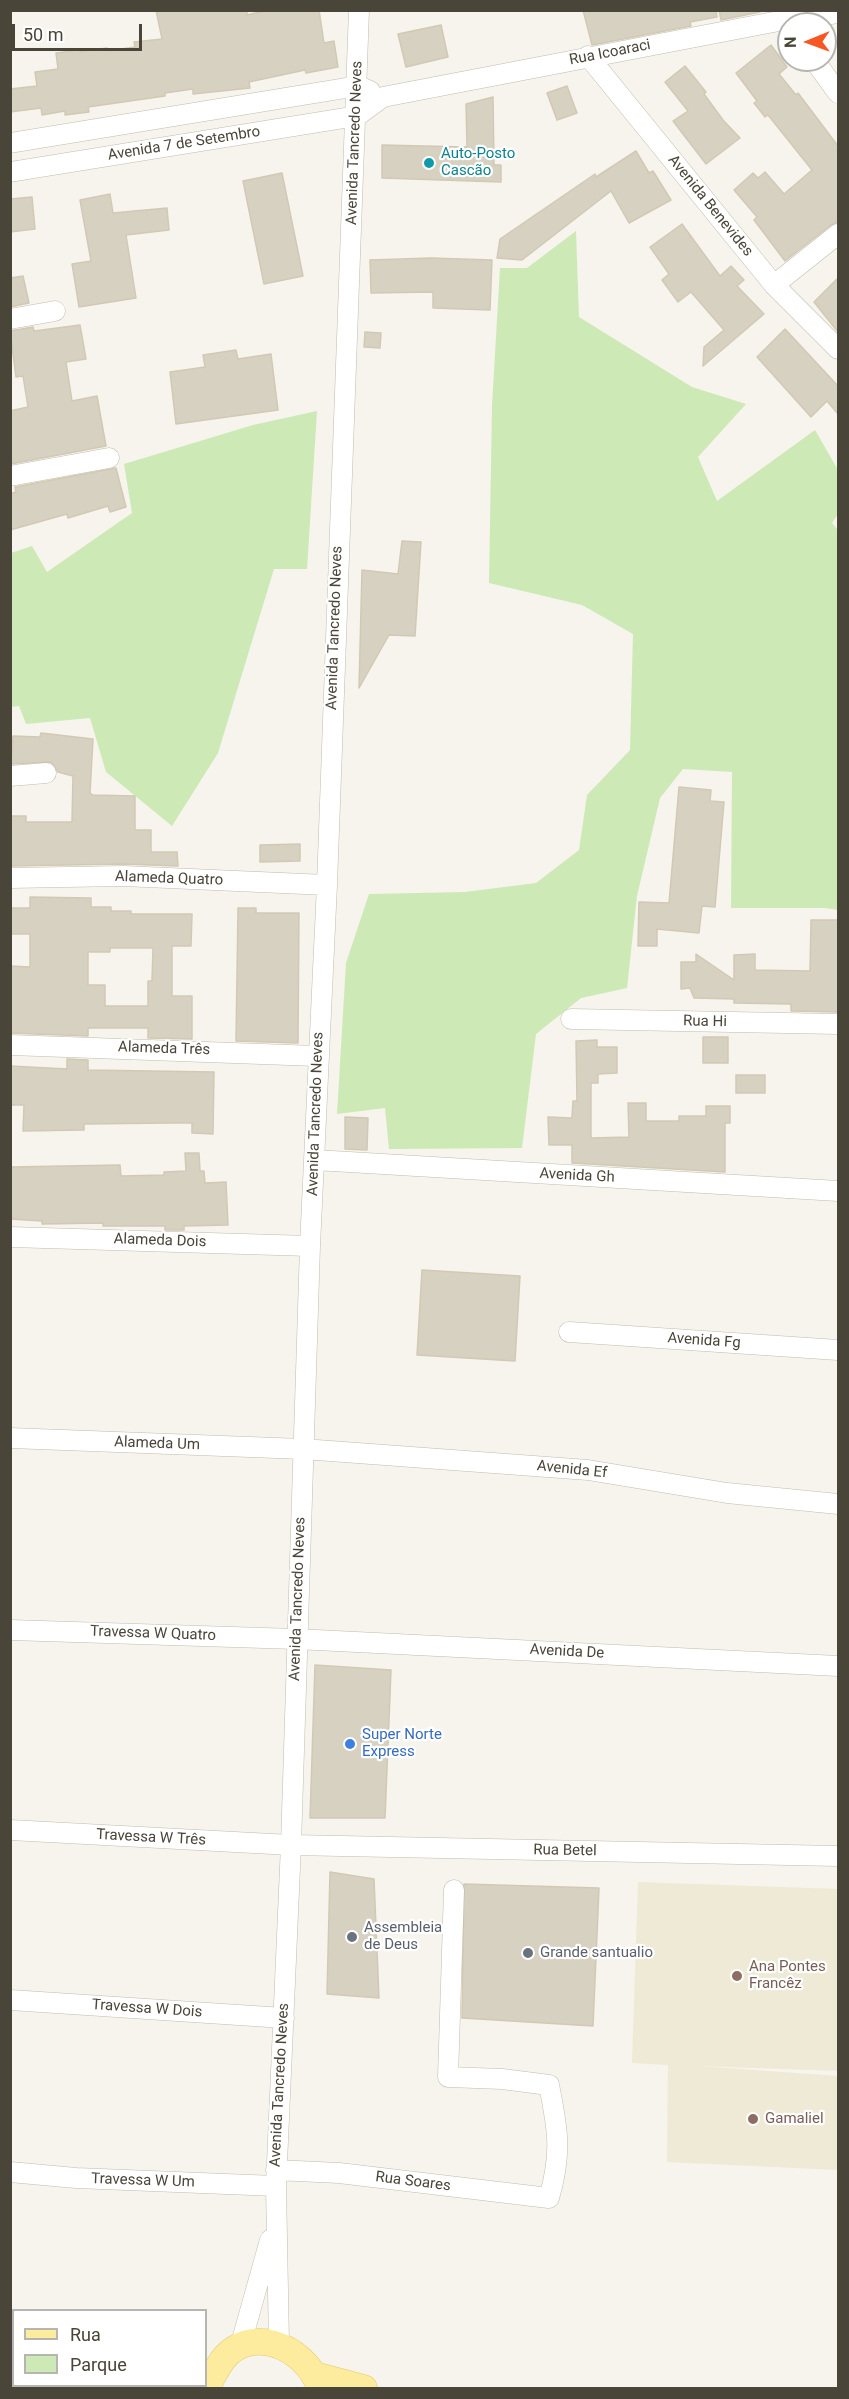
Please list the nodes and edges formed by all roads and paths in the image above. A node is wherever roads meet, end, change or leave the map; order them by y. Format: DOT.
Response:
graph roads {
  1 [pos="359,10"];
  2 [pos="777,25"];
  3 [pos="588,56"];
  4 [pos="823,72"];
  5 [pos="358,86"];
  6 [pos="838,93"];
  7 [pos="383,97"];
  8 [pos="357,116"];
  9 [pos="13,143"];
  10 [pos="16,171"];
  11 [pos="838,234"];
  12 [pos="774,285"];
  13 [pos="55,311"];
  14 [pos="10,319"];
  15 [pos="838,349"];
  16 [pos="109,458"];
  17 [pos="10,476"];
  18 [pos="46,773"];
  19 [pos="10,776"];
  20 [pos="10,878"];
  21 [pos="327,885"];
  22 [pos="571,1019"];
  23 [pos="838,1024"];
  24 [pos="10,1045"];
  25 [pos="317,1056"];
  26 [pos="315,1160"];
  27 [pos="838,1191"];
  28 [pos="10,1237"];
  29 [pos="310,1246"];
  30 [pos="569,1332"];
  31 [pos="838,1350"];
  32 [pos="10,1438"];
  33 [pos="303,1449"];
  34 [pos="838,1504"];
  35 [pos="10,1630"];
  36 [pos="296,1639"];
  37 [pos="838,1666"];
  38 [pos="10,1830"];
  39 [pos="291,1845"];
  40 [pos="838,1856"];
  41 [pos="454,1890"];
  42 [pos="10,2000"];
  43 [pos="284,2018"];
  44 [pos="10,2172"];
  45 [pos="276,2178"];
  46 [pos="276,2217"];
  47 [pos="279,2344"];
  48 [pos="222,2359"];
  49 [pos="317,2382"];
  50 [pos="208,2388"];
  51 [pos="364,2388"];
  1 -- 5 [label="street, Avenida Tancredo Neves"];
  2 -- 3 [label="street, Rua Icoaraci"];
  3 -- 7 [label="street, Rua Icoaraci"];
  3 -- 12 [label="street, Avenida Benevides"];
  4 -- 6 [label="street"];
  5 -- 7 [label="street"];
  5 -- 8 [label="street, Avenida Tancredo Neves"];
  5 -- 9 [label="street"];
  7 -- 8 [label="street, Rua Icoaraci"];
  8 -- 10 [label="street, Avenida 7 de Setembro"];
  8 -- 21 [label="street, Avenida Tancredo Neves"];
  9 -- 10 [label="street"];
  11 -- 12 [label="street"];
  12 -- 15 [label="street, Avenida Benevides"];
  13 -- 14 [label="street"];
  16 -- 17 [label="street"];
  18 -- 19 [label="street"];
  20 -- 21 [label="street, Alameda Quatro"];
  21 -- 25 [label="street, Avenida Tancredo Neves"];
  22 -- 23 [label="street, Rua Hi"];
  24 -- 25 [label="street, Alameda Três"];
  25 -- 26 [label="street, Avenida Tancredo Neves"];
  26 -- 27 [label="street, Avenida Gh"];
  26 -- 29 [label="street, Avenida Tancredo Neves"];
  28 -- 29 [label="street, Alameda Dois"];
  29 -- 33 [label="street, Avenida Tancredo Neves"];
  30 -- 31 [label="street, Avenida Fg"];
  32 -- 33 [label="street, Alameda Um"];
  33 -- 34 [label="street, Avenida Ef"];
  33 -- 36 [label="street, Avenida Tancredo Neves"];
  35 -- 36 [label="street, Travessa W Quatro"];
  36 -- 37 [label="street, Avenida De"];
  36 -- 39 [label="street, Avenida Tancredo Neves"];
  38 -- 39 [label="street, Travessa W Três"];
  39 -- 40 [label="street, Rua Betel"];
  39 -- 43 [label="street, Avenida Tancredo Neves"];
  41 -- 45 [label="street, Rua Soares"];
  42 -- 43 [label="street, Travessa W Dois"];
  43 -- 45 [label="street, Avenida Tancredo Neves"];
  44 -- 45 [label="street, Travessa W Um"];
  45 -- 46 [label="street, Avenida Tancredo Neves"];
  46 -- 47 [label="street, Avenida Tancredo Neves"];
  46 -- 48 [label="street, Avenida Tancredo Neves"];
  47 -- 48 [label="main road"];
  47 -- 49 [label="main road"];
  48 -- 50 [label="main road"];
  49 -- 51 [label="main road"];
}
